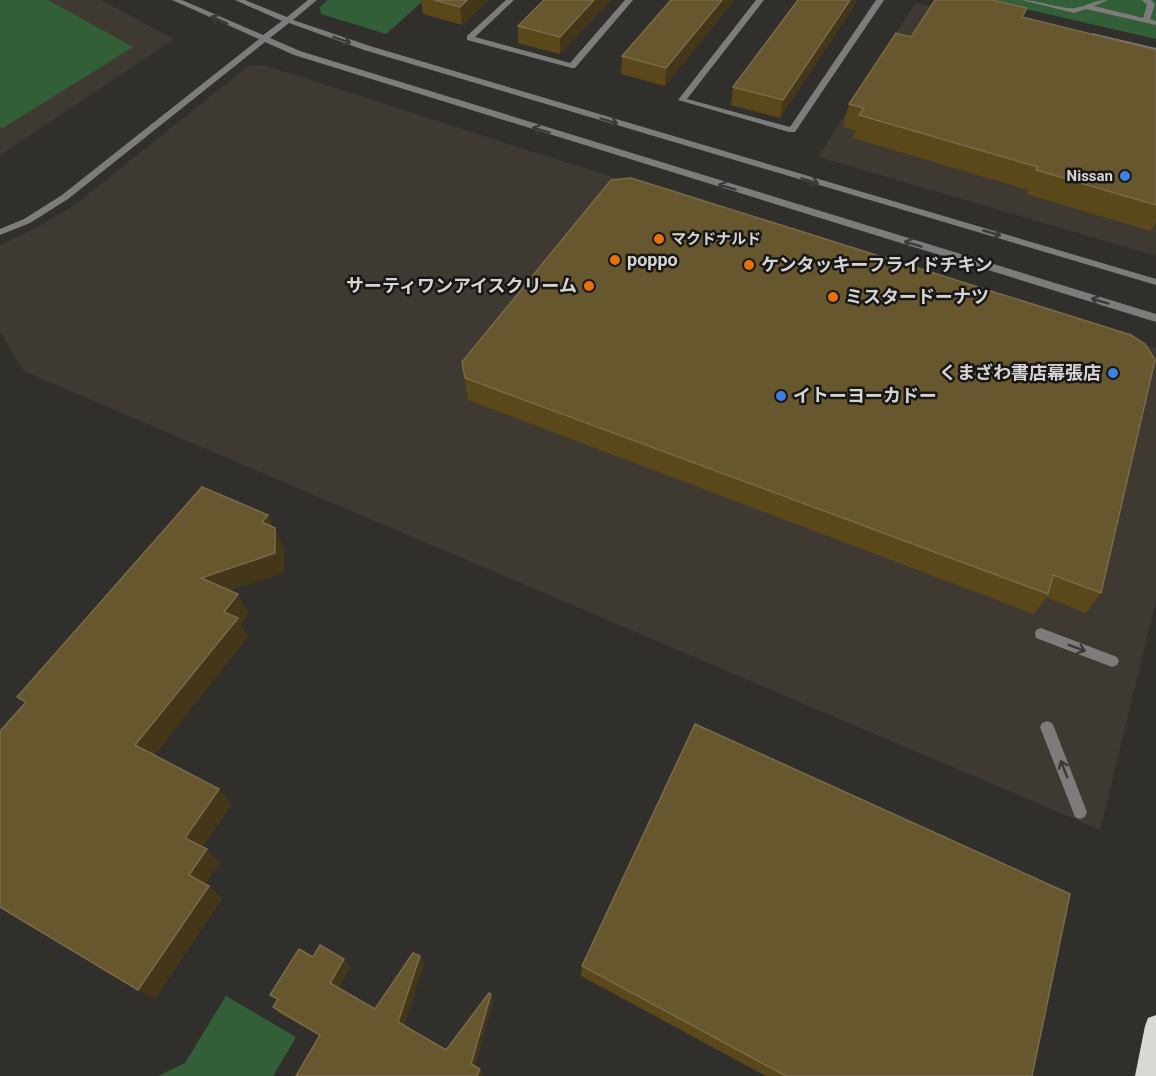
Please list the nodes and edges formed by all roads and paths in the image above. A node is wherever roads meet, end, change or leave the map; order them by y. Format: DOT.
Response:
graph roads {
  1 [pos="176,0"];
  2 [pos="239,0"];
  3 [pos="313,0"];
  4 [pos="510,0"];
  5 [pos="630,0"];
  6 [pos="760,0"];
  7 [pos="880,0"];
  8 [pos="1026,0"];
  9 [pos="1104,0"];
  10 [pos="1146,0"];
  11 [pos="1086,7"];
  12 [pos="1074,11"];
  13 [pos="1070,19"];
  14 [pos="287,20"];
  15 [pos="1146,20"];
  16 [pos="1156,22"];
  17 [pos="1088,34"];
  18 [pos="263,39"];
  19 [pos="1156,50"];
  20 [pos="0,232"];
  21 [pos="1156,282"];
  22 [pos="1156,318"];
  23 [pos="1041,634"];
  24 [pos="1112,661"];
  25 [pos="1047,727"];
  26 [pos="1080,812"];
  27 [pos="1156,1026"];
  28 [pos="1146,1076"];
  18 -- 1 [label="street, one-way"];
  2 -- 14 [label="street"];
  3 -- 14 [label="street"];
  4 -- 5 [label="street"];
  6 -- 7 [label="street"];
  8 -- 12 [label="street"];
  9 -- 11 [label="street"];
  10 -- 15 [label="street"];
  11 -- 12 [label="street"];
  11 -- 15 [label="street"];
  12 -- 13 [label="street"];
  14 -- 18 [label="street"];
  14 -- 21 [label="street, one-way"];
  15 -- 16 [label="street"];
  17 -- 19 [label="street"];
  18 -- 20 [label="street"];
  22 -- 18 [label="street, one-way"];
  23 -- 24 [label="street, one-way"];
  26 -- 25 [label="street, one-way"];
  27 -- 28 [label="highway"];
}
